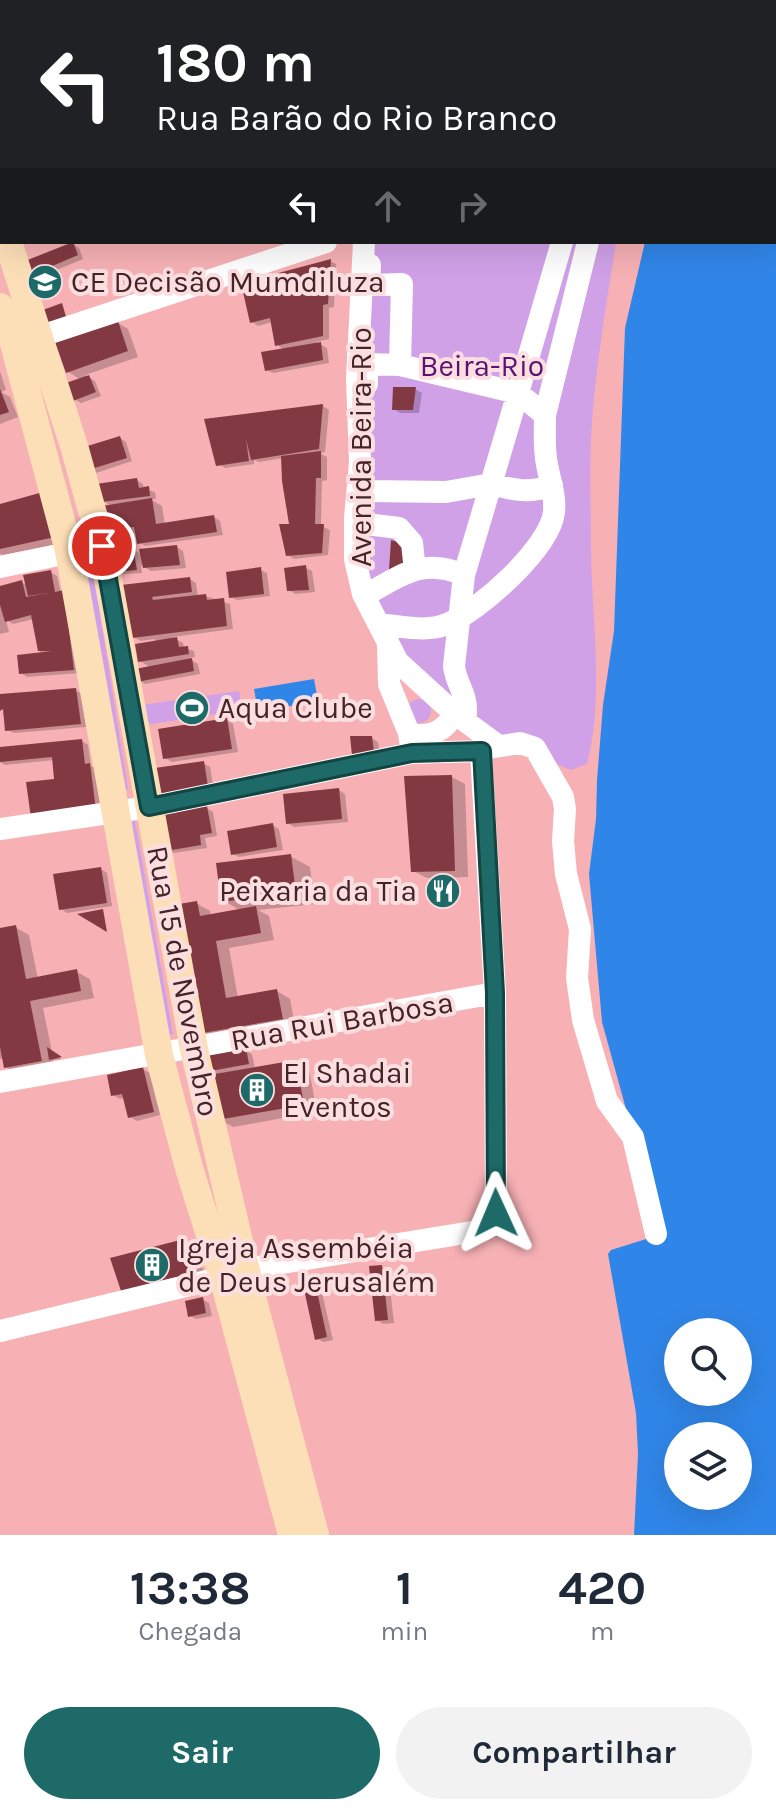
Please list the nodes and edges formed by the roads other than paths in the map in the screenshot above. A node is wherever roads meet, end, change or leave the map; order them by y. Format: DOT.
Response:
graph roads {
  1 [pos="8,244"];
  2 [pos="320,244"];
  3 [pos="364,244"];
  4 [pos="371,244"];
  5 [pos="561,244"];
  6 [pos="588,244"];
  7 [pos="0,307"];
  8 [pos="17,341"];
  9 [pos="400,365"];
  10 [pos="518,393"];
  11 [pos="545,415"];
  12 [pos="491,484"];
  13 [pos="552,485"];
  14 [pos="368,491"];
  15 [pos="366,524"];
  16 [pos="102,546"];
  17 [pos="69,551"];
  18 [pos="414,562"];
  19 [pos="0,567"];
  20 [pos="464,575"];
  21 [pos="371,592"];
  22 [pos="461,617"];
  23 [pos="387,635"];
  24 [pos="417,679"];
  25 [pos="395,700"];
  26 [pos="460,713"];
  27 [pos="410,743"];
  28 [pos="492,744"];
  29 [pos="149,807"];
  30 [pos="116,812"];
  31 [pos="0,829"];
  32 [pos="495,993"];
  33 [pos="194,1049"];
  34 [pos="159,1055"];
  35 [pos="0,1082"];
  36 [pos="656,1234"];
  37 [pos="234,1273"];
  38 [pos="0,1331"];
  39 [pos="292,1535"];
  40 [pos="315,1535"];
  1 -- 8 [label="main road, Rua 15 de Novembro"];
  2 -- 8 [label="street"];
  3 -- 23 [label="street, Avenida Beira-Rio"];
  4 -- 9 [label="street"];
  5 -- 10 [label="street"];
  6 -- 11 [label="street"];
  7 -- 8 [label="main road, Rua 15 de Novembro"];
  8 -- 16 [label="main road, Rua 15 de Novembro"];
  8 -- 17 [label="main road, Rua 15 de Novembro"];
  9 -- 10 [label="street"];
  9 -- 14 [label="street"];
  10 -- 11 [label="street"];
  10 -- 12 [label="street"];
  11 -- 13 [label="street"];
  12 -- 13 [label="street"];
  12 -- 14 [label="street"];
  12 -- 20 [label="street"];
  13 -- 22 [label="street"];
  14 -- 15 [label="street"];
  15 -- 18 [label="street"];
  15 -- 21 [label="street"];
  16 -- 17 [label="street"];
  16 -- 29 [label="main road, Rua 15 de Novembro"];
  17 -- 19 [label="street"];
  17 -- 30 [label="main road, Rua 15 de Novembro"];
  20 -- 21 [label="street"];
  20 -- 22 [label="street"];
  21 -- 23 [label="street"];
  22 -- 23 [label="street"];
  22 -- 26 [label="street"];
  23 -- 24 [label="street, Avenida Beira-Rio"];
  23 -- 25 [label="street, Avenida Beira-Rio"];
  23 -- 26 [label="street"];
  24 -- 25 [label="street"];
  24 -- 26 [label="street, Avenida Beira-Rio"];
  25 -- 27 [label="street, Avenida Beira-Rio"];
  26 -- 27 [label="street"];
  26 -- 28 [label="street, Avenida Beira-Rio"];
  27 -- 28 [label="street"];
  27 -- 29 [label="street"];
  28 -- 32 [label="street"];
  28 -- 36 [label="street"];
  29 -- 30 [label="street"];
  29 -- 33 [label="main road, Rua 15 de Novembro"];
  30 -- 31 [label="street"];
  30 -- 34 [label="main road, Rua 15 de Novembro"];
  32 -- 33 [label="street, Rua Rui Barbosa"];
  32 -- 37 [label="street"];
  33 -- 34 [label="street, Rua Rui Barbosa"];
  33 -- 37 [label="main road, Rua 15 de Novembro"];
  34 -- 35 [label="street, Rua Rui Barbosa"];
  34 -- 37 [label="main road, Rua 15 de Novembro"];
  37 -- 38 [label="street"];
  37 -- 39 [label="main road, Rua 15 de Novembro"];
  37 -- 40 [label="main road, Rua 15 de Novembro"];
}
